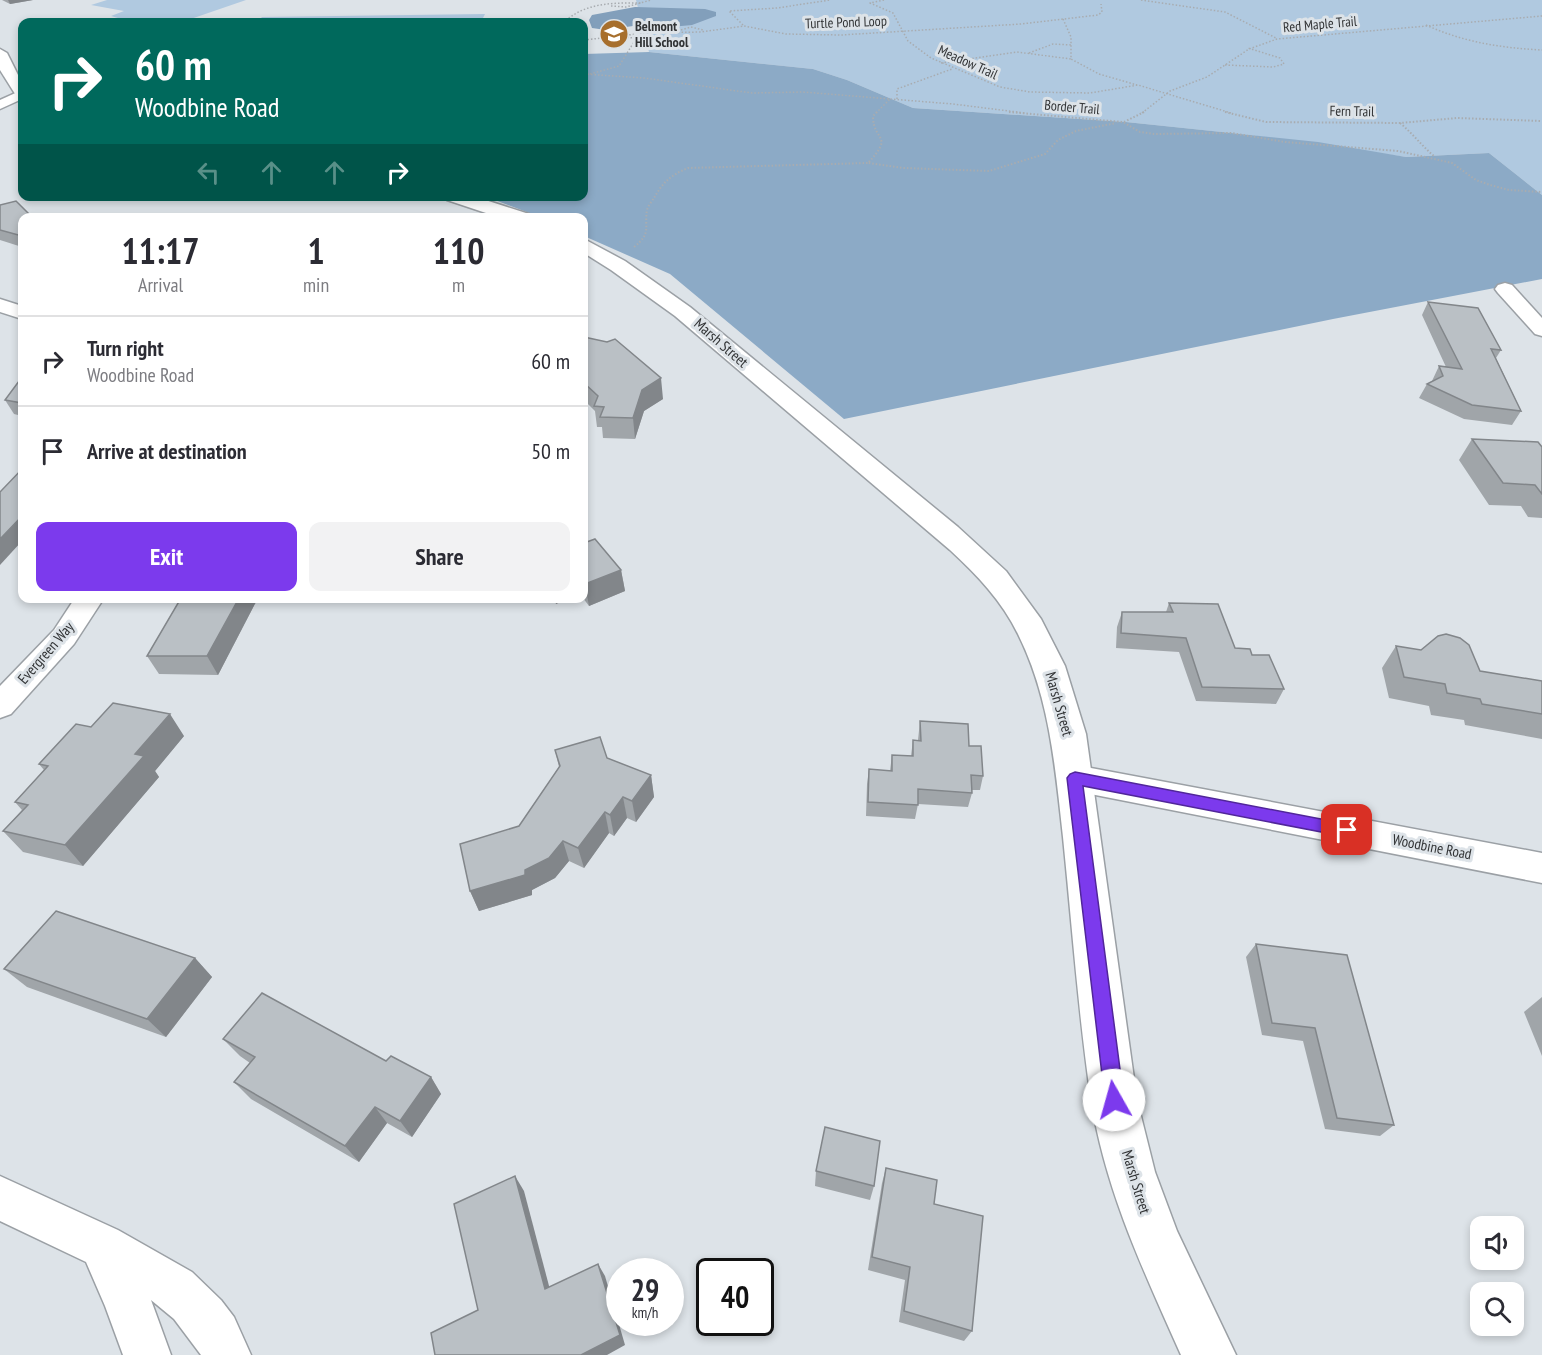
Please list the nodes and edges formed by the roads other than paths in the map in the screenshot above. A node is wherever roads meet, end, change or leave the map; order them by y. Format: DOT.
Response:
graph roads {
  1 [pos="0,53"];
  2 [pos="18,88"];
  3 [pos="18,96"];
  4 [pos="0,105"];
  5 [pos="18,111"];
  6 [pos="0,118"];
  7 [pos="469,201"];
  8 [pos="506,213"];
  9 [pos="588,247"];
  10 [pos="1505,289"];
  11 [pos="0,305"];
  12 [pos="18,312"];
  13 [pos="1542,330"];
  14 [pos="87,603"];
  15 [pos="0,706"];
  16 [pos="1075,778"];
  17 [pos="1542,868"];
  18 [pos="0,1198"];
  19 [pos="102,1246"];
  20 [pos="147,1355"];
  21 [pos="227,1355"];
  22 [pos="1209,1355"];
  1 -- 2 [label="street"];
  3 -- 4 [label="street"];
  5 -- 6 [label="street"];
  7 -- 8 [label="street"];
  9 -- 16 [label="street, Marsh Street"];
  10 -- 13 [label="street"];
  11 -- 12 [label="street"];
  14 -- 15 [label="street, Evergreen Way"];
  16 -- 17 [label="street, Woodbine Road"];
  16 -- 22 [label="street, Marsh Street"];
  18 -- 19 [label="street"];
  19 -- 20 [label="street"];
  19 -- 21 [label="street"];
}
